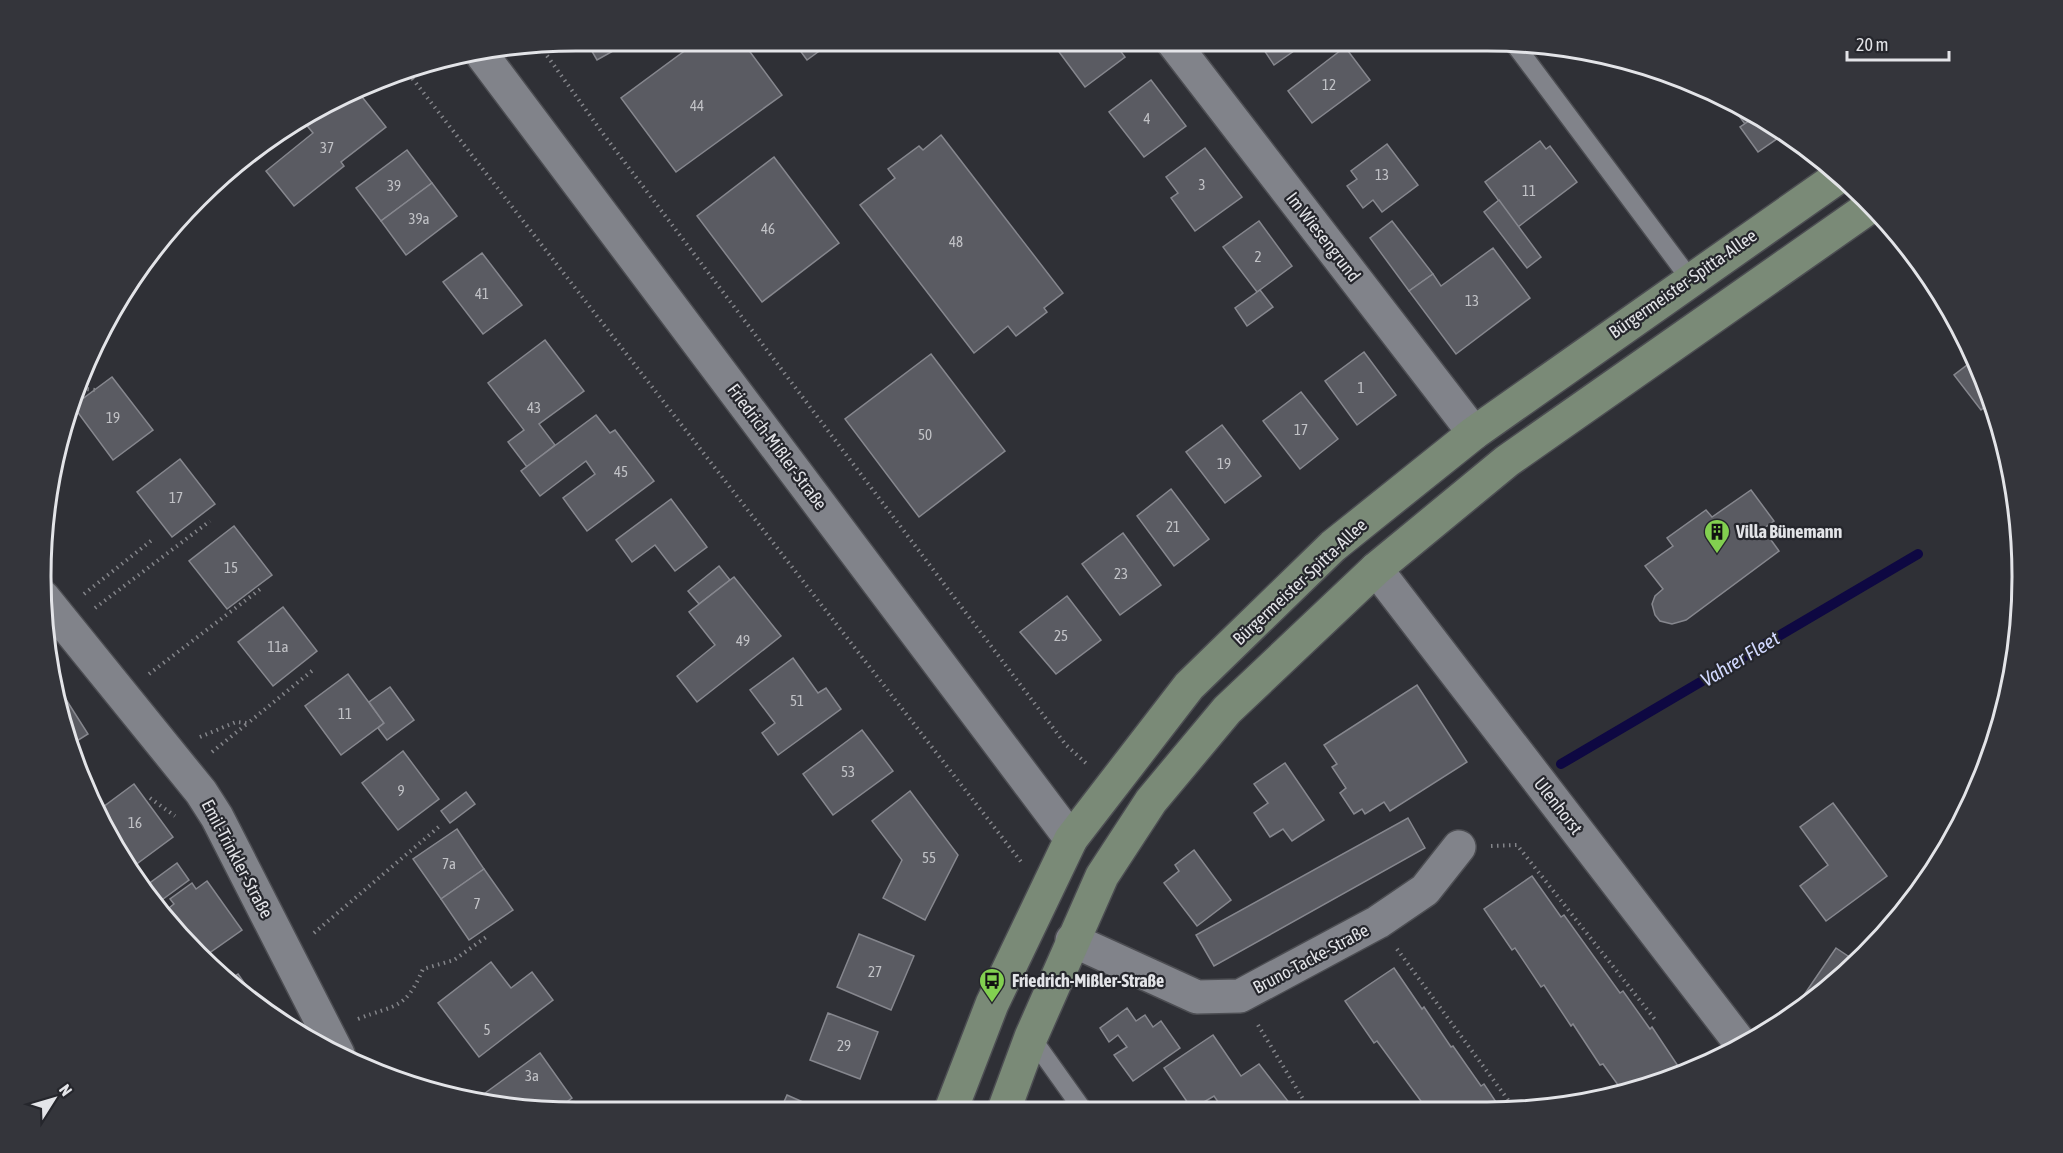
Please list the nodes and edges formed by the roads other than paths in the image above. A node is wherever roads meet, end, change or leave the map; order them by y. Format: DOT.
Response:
graph roads {
  1 [pos="1180,51"];
  2 [pos="1520,52"];
  3 [pos="485,59"];
  4 [pos="1833,181"];
  5 [pos="1863,211"];
  6 [pos="1690,279"];
  7 [pos="1474,433"];
  8 [pos="1376,568"];
  9 [pos="56,613"];
  10 [pos="1071,839"];
  11 [pos="1459,847"];
  12 [pos="1072,940"];
  13 [pos="1032,1037"];
  14 [pos="1737,1039"];
  15 [pos="331,1041"];
  16 [pos="954,1102"];
  17 [pos="1008,1102"];
  18 [pos="1077,1102"];
  1 -- 7 [label="street, Im Wiesengrund"];
  2 -- 6 [label="lane"];
  3 -- 10 [label="street, Friedrich-Mißler-Straße"];
  4 -- 6 [label="main road, Bürgermeister-Spitta-Allee"];
  5 -- 8 [label="main road"];
  6 -- 7 [label="main road, Bürgermeister-Spitta-Allee"];
  7 -- 10 [label="main road, Bürgermeister-Spitta-Allee"];
  8 -- 12 [label="main road"];
  8 -- 14 [label="street, Ulenhorst"];
  9 -- 15 [label="street, Emil-Trinkler-Straße"];
  10 -- 16 [label="main road, Bürgermeister-Spitta-Allee"];
  11 -- 12 [label="street, Bruno-Tacke-Straße"];
  12 -- 13 [label="main road"];
  13 -- 17 [label="main road"];
  13 -- 18 [label="lane"];
}
